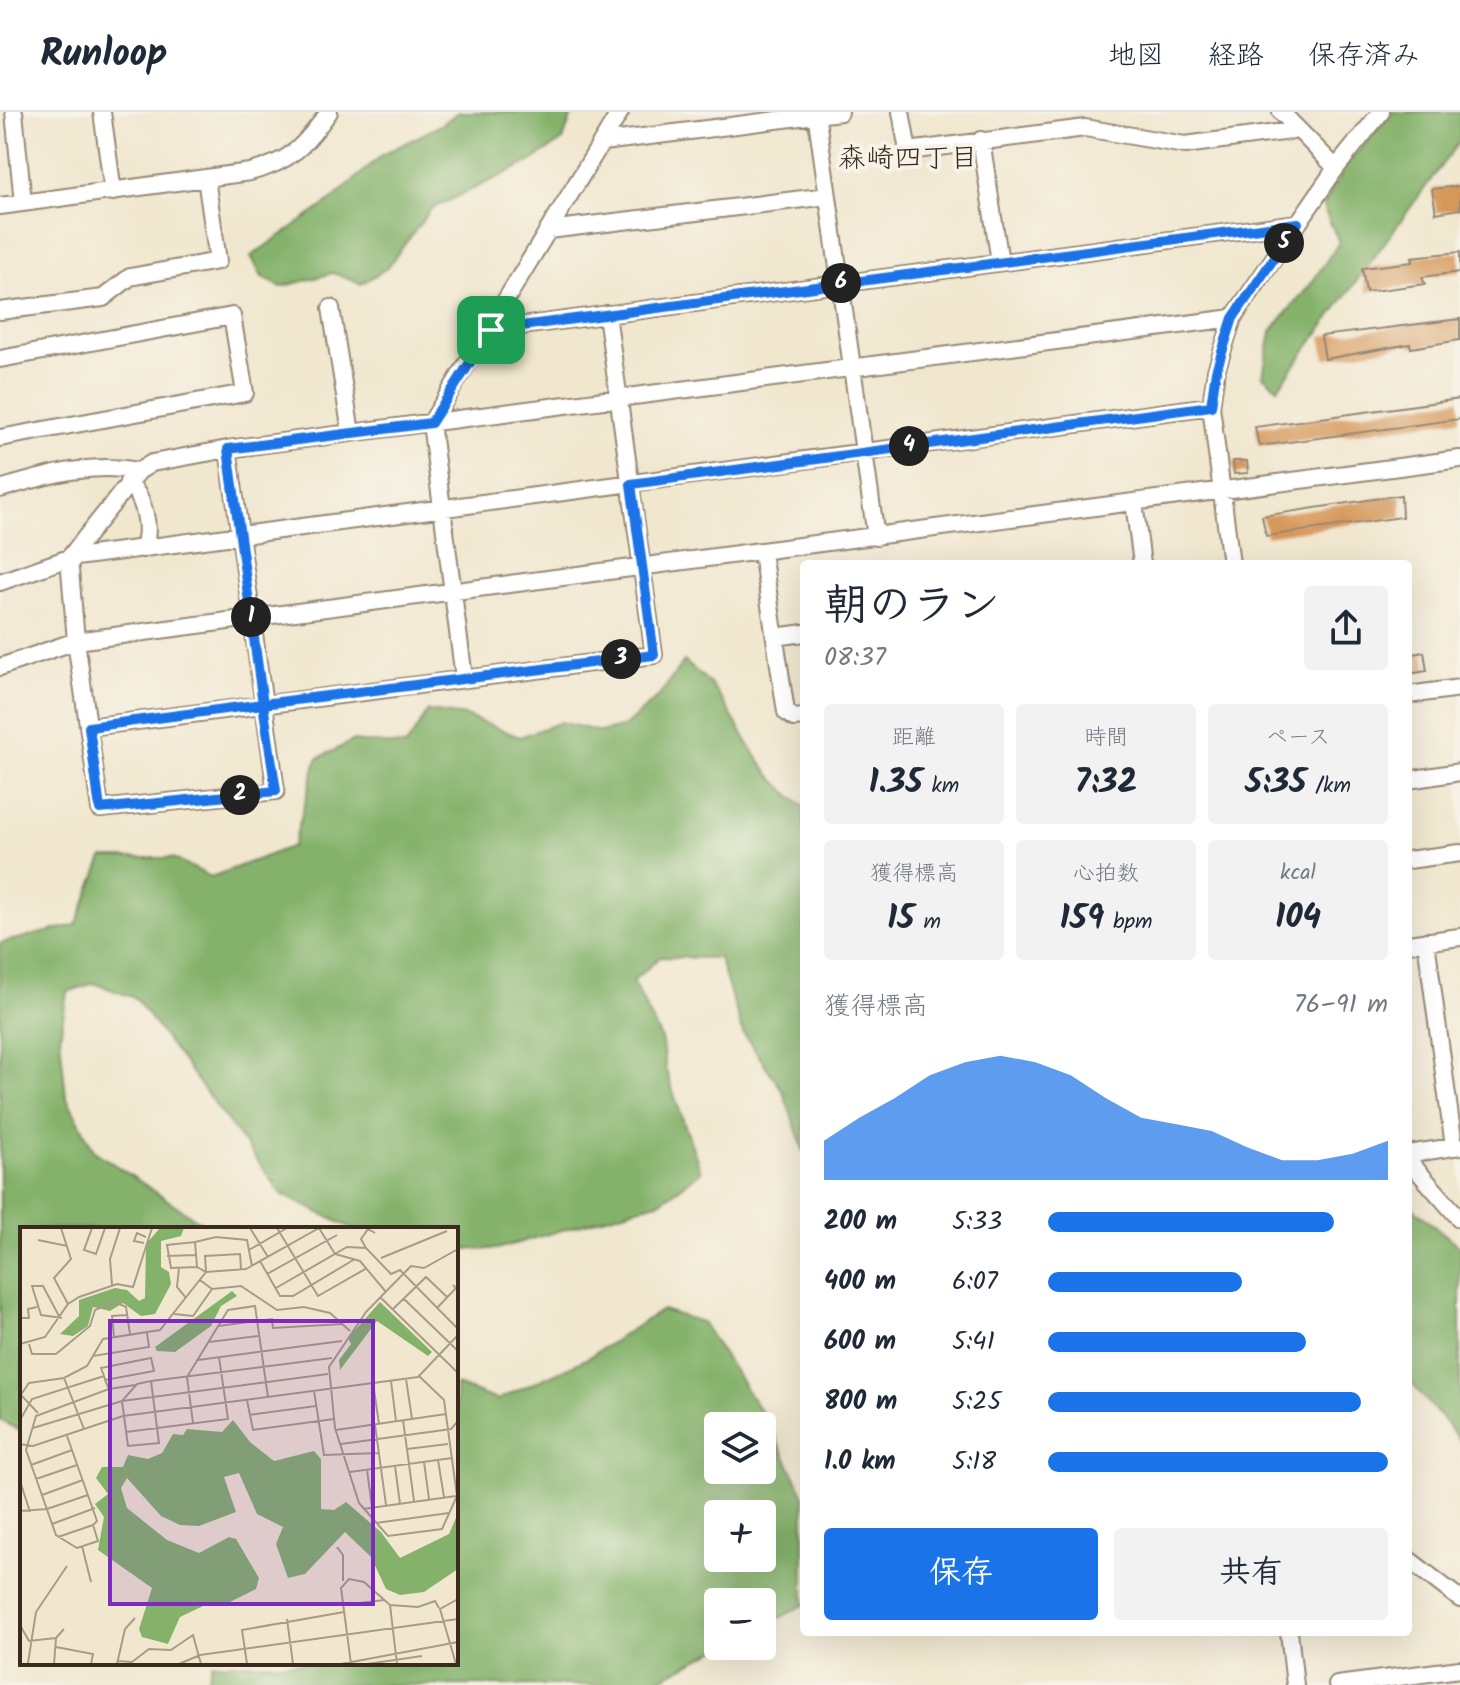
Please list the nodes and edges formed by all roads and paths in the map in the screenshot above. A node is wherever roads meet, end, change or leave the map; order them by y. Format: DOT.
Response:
graph roads {
  1 [pos="14,112"];
  2 [pos="102,112"];
  3 [pos="329,112"];
  4 [pos="620,112"];
  5 [pos="840,112"];
  6 [pos="901,112"];
  7 [pos="1281,112"];
  8 [pos="1381,112"];
  9 [pos="817,114"];
  10 [pos="1298,130"];
  11 [pos="981,140"];
  12 [pos="603,142"];
  13 [pos="1336,168"];
  14 [pos="206,178"];
  15 [pos="113,192"];
  16 [pos="828,196"];
  17 [pos="23,203"];
  18 [pos="0,206"];
  19 [pos="1298,223"];
  20 [pos="549,230"];
  21 [pos="1000,262"];
  22 [pos="841,283"];
  23 [pos="331,308"];
  24 [pos="0,311"];
  25 [pos="607,314"];
  26 [pos="1233,318"];
  27 [pos="491,330"];
  28 [pos="0,359"];
  29 [pos="853,367"];
  30 [pos="619,398"];
  31 [pos="1211,406"];
  32 [pos="431,423"];
  33 [pos="351,433"];
  34 [pos="0,438"];
  35 [pos="228,449"];
  36 [pos="864,452"];
  37 [pos="1460,459"];
  38 [pos="133,477"];
  39 [pos="631,484"];
  40 [pos="0,489"];
  41 [pos="1221,491"];
  42 [pos="1134,502"];
  43 [pos="442,509"];
  44 [pos="240,536"];
  45 [pos="876,537"];
  46 [pos="143,549"];
  47 [pos="762,552"];
  48 [pos="69,558"];
  49 [pos="1141,560"];
  50 [pos="1230,560"];
  51 [pos="642,567"];
  52 [pos="0,582"];
  53 [pos="453,591"];
  54 [pos="251,618"];
  55 [pos="800,634"];
  56 [pos="775,637"];
  57 [pos="76,641"];
  58 [pos="0,667"];
  59 [pos="464,678"];
  60 [pos="1460,688"];
  61 [pos="1412,694"];
  62 [pos="263,704"];
  63 [pos="800,717"];
  64 [pos="89,727"];
  65 [pos="1460,772"];
  66 [pos="1412,779"];
  67 [pos="1460,853"];
  68 [pos="1412,859"];
  69 [pos="1460,937"];
  70 [pos="1426,941"];
  71 [pos="1412,943"];
  72 [pos="1457,1147"];
  73 [pos="1412,1153"];
  74 [pos="1412,1165"];
  75 [pos="1460,1219"];
  76 [pos="1412,1562"];
  77 [pos="1460,1599"];
  78 [pos="1289,1636"];
  79 [pos="1460,1669"];
  80 [pos="1295,1685"];
  81 [pos="1337,1685"];
  1 -- 17 [label="street"];
  2 -- 15 [label="street"];
  3 -- 14 [label="street"];
  4 -- 12 [label="street"];
  5 -- 9 [label="street"];
  6 -- 11 [label="street"];
  7 -- 10 [label="street"];
  8 -- 13 [label="street"];
  9 -- 12 [label="street"];
  9 -- 16 [label="street"];
  10 -- 11 [label="street"];
  10 -- 13 [label="street"];
  11 -- 21 [label="street"];
  12 -- 20 [label="street"];
  13 -- 19 [label="street"];
  14 -- 15 [label="street"];
  14 -- 24 [label="street"];
  15 -- 17 [label="street"];
  16 -- 20 [label="street"];
  16 -- 22 [label="street"];
  17 -- 18 [label="street"];
  19 -- 21 [label="street"];
  19 -- 26 [label="street"];
  20 -- 27 [label="street"];
  21 -- 22 [label="street"];
  22 -- 25 [label="street"];
  22 -- 29 [label="street"];
  23 -- 33 [label="street"];
  25 -- 27 [label="street"];
  25 -- 30 [label="street"];
  26 -- 29 [label="street"];
  26 -- 31 [label="street"];
  27 -- 32 [label="street"];
  28 -- 34 [label="street"];
  29 -- 30 [label="street"];
  29 -- 36 [label="street"];
  30 -- 32 [label="street"];
  30 -- 39 [label="street"];
  31 -- 36 [label="street"];
  31 -- 41 [label="street"];
  32 -- 33 [label="street"];
  32 -- 43 [label="street"];
  33 -- 35 [label="street"];
  35 -- 38 [label="street"];
  35 -- 44 [label="street"];
  36 -- 39 [label="street"];
  36 -- 45 [label="street"];
  37 -- 41 [label="street"];
  38 -- 40 [label="street"];
  38 -- 46 [label="street"];
  38 -- 48 [label="street"];
  39 -- 43 [label="street"];
  39 -- 51 [label="street"];
  41 -- 42 [label="street"];
  41 -- 50 [label="street"];
  42 -- 45 [label="street"];
  42 -- 49 [label="street"];
  43 -- 44 [label="street"];
  43 -- 53 [label="street"];
  44 -- 46 [label="street"];
  44 -- 54 [label="street"];
  45 -- 47 [label="street"];
  46 -- 48 [label="street"];
  47 -- 51 [label="street"];
  47 -- 56 [label="street"];
  48 -- 52 [label="street"];
  48 -- 57 [label="street"];
  51 -- 53 [label="street"];
  51 -- 59 [label="street"];
  53 -- 54 [label="street"];
  53 -- 59 [label="street"];
  54 -- 57 [label="street"];
  54 -- 62 [label="street"];
  55 -- 56 [label="street"];
  56 -- 63 [label="street"];
  57 -- 58 [label="street"];
  57 -- 64 [label="street"];
  59 -- 62 [label="street"];
  60 -- 61 [label="street"];
  62 -- 64 [label="street"];
  62 -- 64 [label="street"];
  65 -- 66 [label="street"];
  67 -- 68 [label="street"];
  69 -- 70 [label="street"];
  70 -- 71 [label="street"];
  70 -- 72 [label="street"];
  72 -- 73 [label="street"];
  74 -- 75 [label="street"];
  76 -- 77 [label="street"];
  78 -- 80 [label="street"];
  79 -- 81 [label="street"];
}
